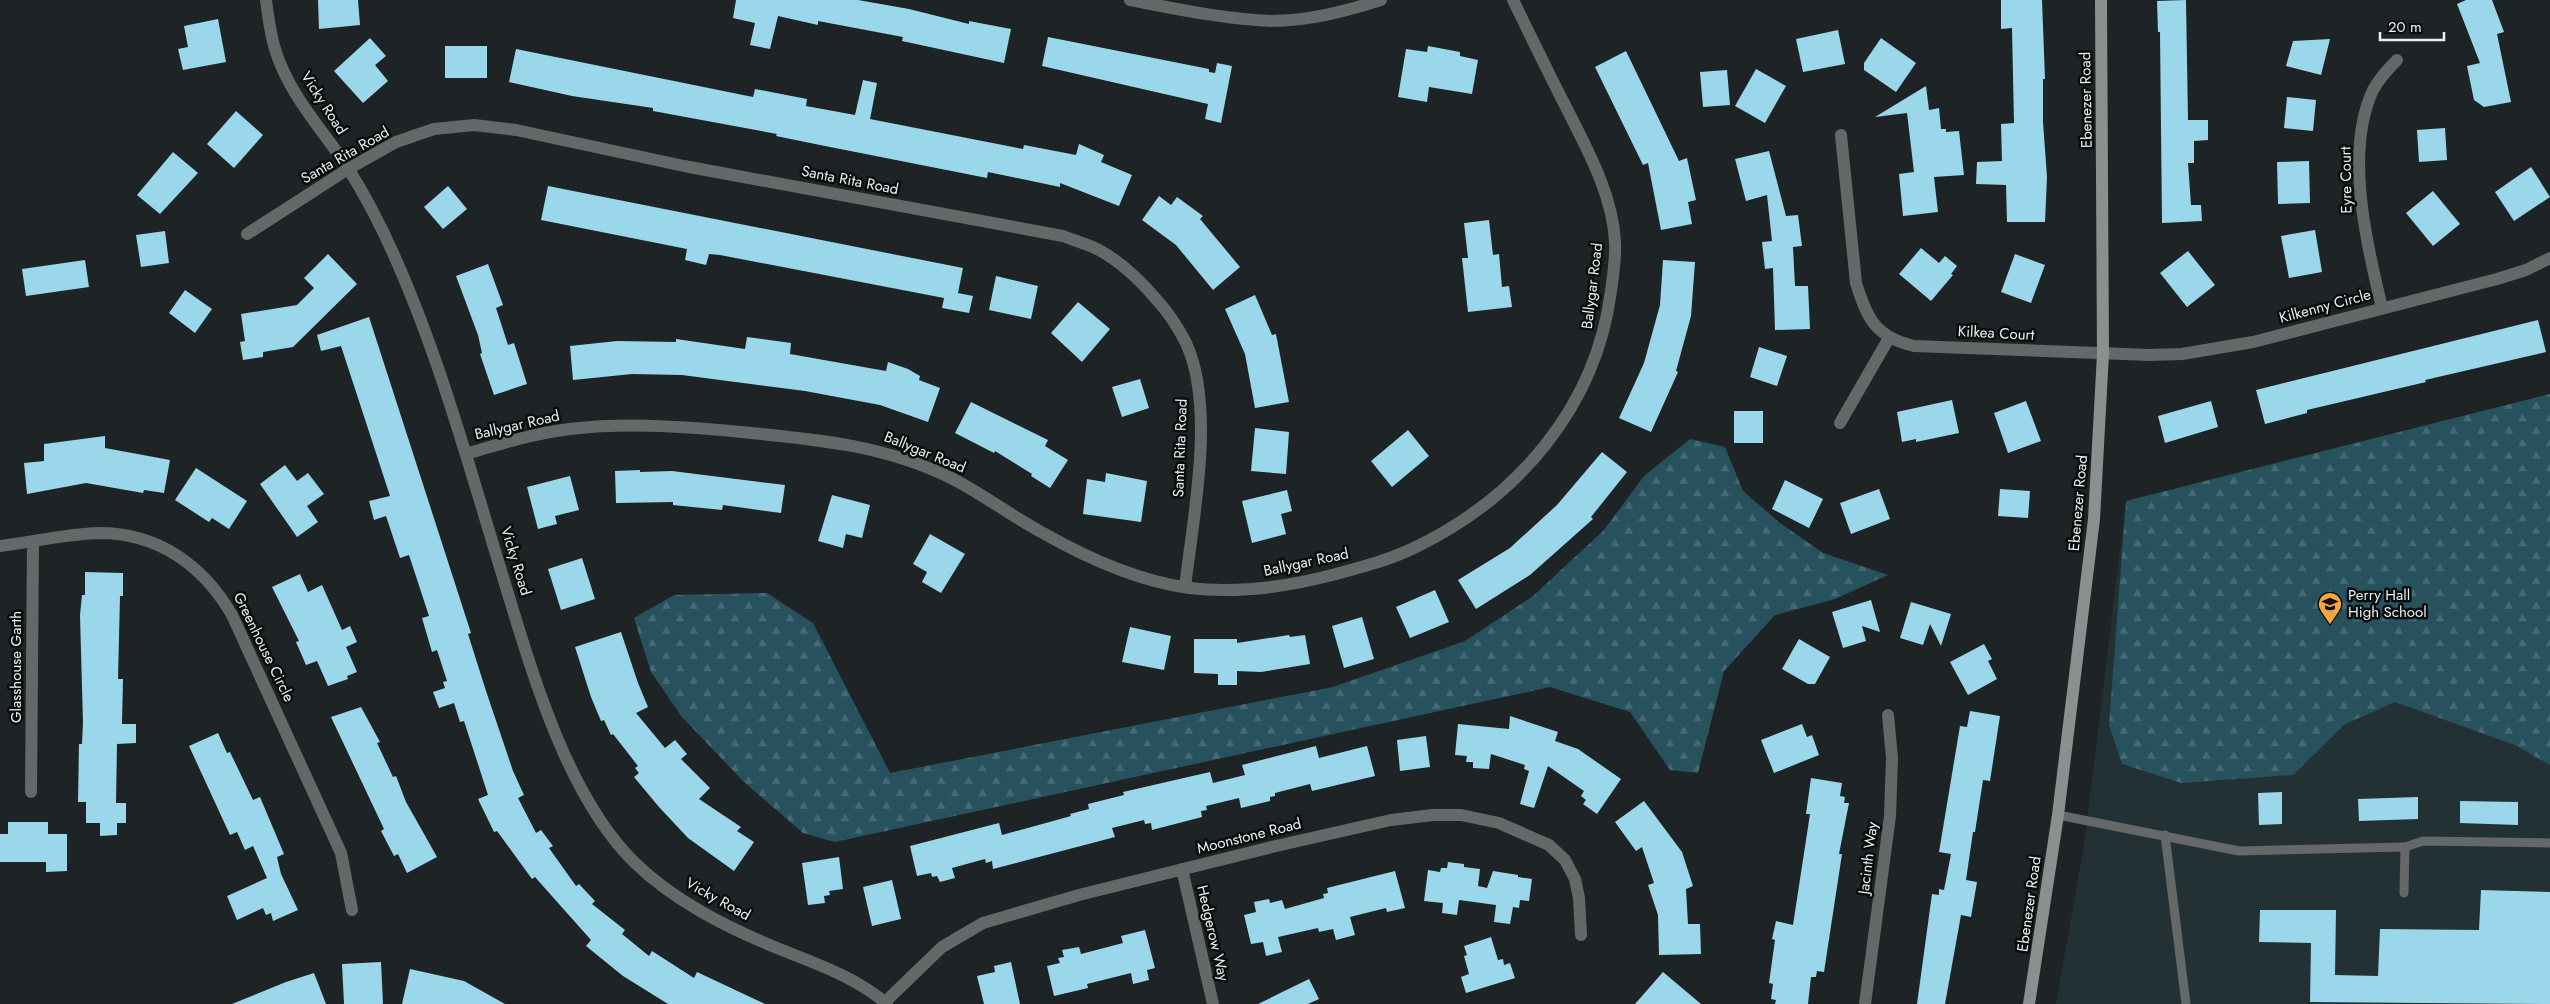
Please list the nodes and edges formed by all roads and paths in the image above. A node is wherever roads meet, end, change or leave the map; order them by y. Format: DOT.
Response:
graph roads {
  1 [pos="266,0"];
  2 [pos="1130,0"];
  3 [pos="1381,0"];
  4 [pos="1513,0"];
  5 [pos="2101,0"];
  6 [pos="2397,60"];
  7 [pos="1841,135"];
  8 [pos="348,169"];
  9 [pos="247,234"];
  10 [pos="2550,258"];
  11 [pos="2382,308"];
  12 [pos="1889,338"];
  13 [pos="2103,354"];
  14 [pos="1840,423"];
  15 [pos="466,454"];
  16 [pos="33,542"];
  17 [pos="0,546"];
  18 [pos="1185,587"];
  19 [pos="1888,715"];
  20 [pos="31,792"];
  21 [pos="2058,815"];
  22 [pos="2165,835"];
  23 [pos="2550,843"];
  24 [pos="2406,847"];
  25 [pos="1182,869"];
  26 [pos="2404,893"];
  27 [pos="352,910"];
  28 [pos="1581,935"];
  29 [pos="886,1003"];
  30 [pos="1213,1004"];
  31 [pos="1865,1004"];
  32 [pos="2029,1004"];
  33 [pos="2186,1004"];
  1 -- 8 [label="street, Vicky Road"];
  2 -- 3 [label="street"];
  4 -- 18 [label="street, Ballygar Road"];
  5 -- 13 [label="street, Ebenezer Road"];
  6 -- 11 [label="street, Eyre Court"];
  7 -- 12 [label="street, Kilkea Court"];
  8 -- 9 [label="street, Santa Rita Road"];
  8 -- 15 [label="street, Vicky Road"];
  8 -- 18 [label="street, Santa Rita Road"];
  10 -- 11 [label="street, Kilkenny Circle"];
  11 -- 13 [label="street, Kilkenny Circle"];
  12 -- 13 [label="street, Kilkea Court"];
  12 -- 14 [label="street"];
  13 -- 21 [label="street, Ebenezer Road"];
  15 -- 18 [label="street, Ballygar Road"];
  15 -- 29 [label="street, Vicky Road"];
  16 -- 17 [label="street, Greenhouse Circle"];
  16 -- 20 [label="street, Glasshouse Garth"];
  16 -- 27 [label="street, Greenhouse Circle"];
  19 -- 31 [label="street, Jacinth Way"];
  21 -- 22 [label="lane"];
  21 -- 32 [label="street, Ebenezer Road"];
  22 -- 24 [label="lane"];
  22 -- 33 [label="lane"];
  23 -- 24 [label="lane"];
  24 -- 26 [label="lane"];
  25 -- 28 [label="street, Moonstone Road"];
  25 -- 29 [label="street, Moonstone Road"];
  25 -- 30 [label="street, Hedgerow Way"];
}
